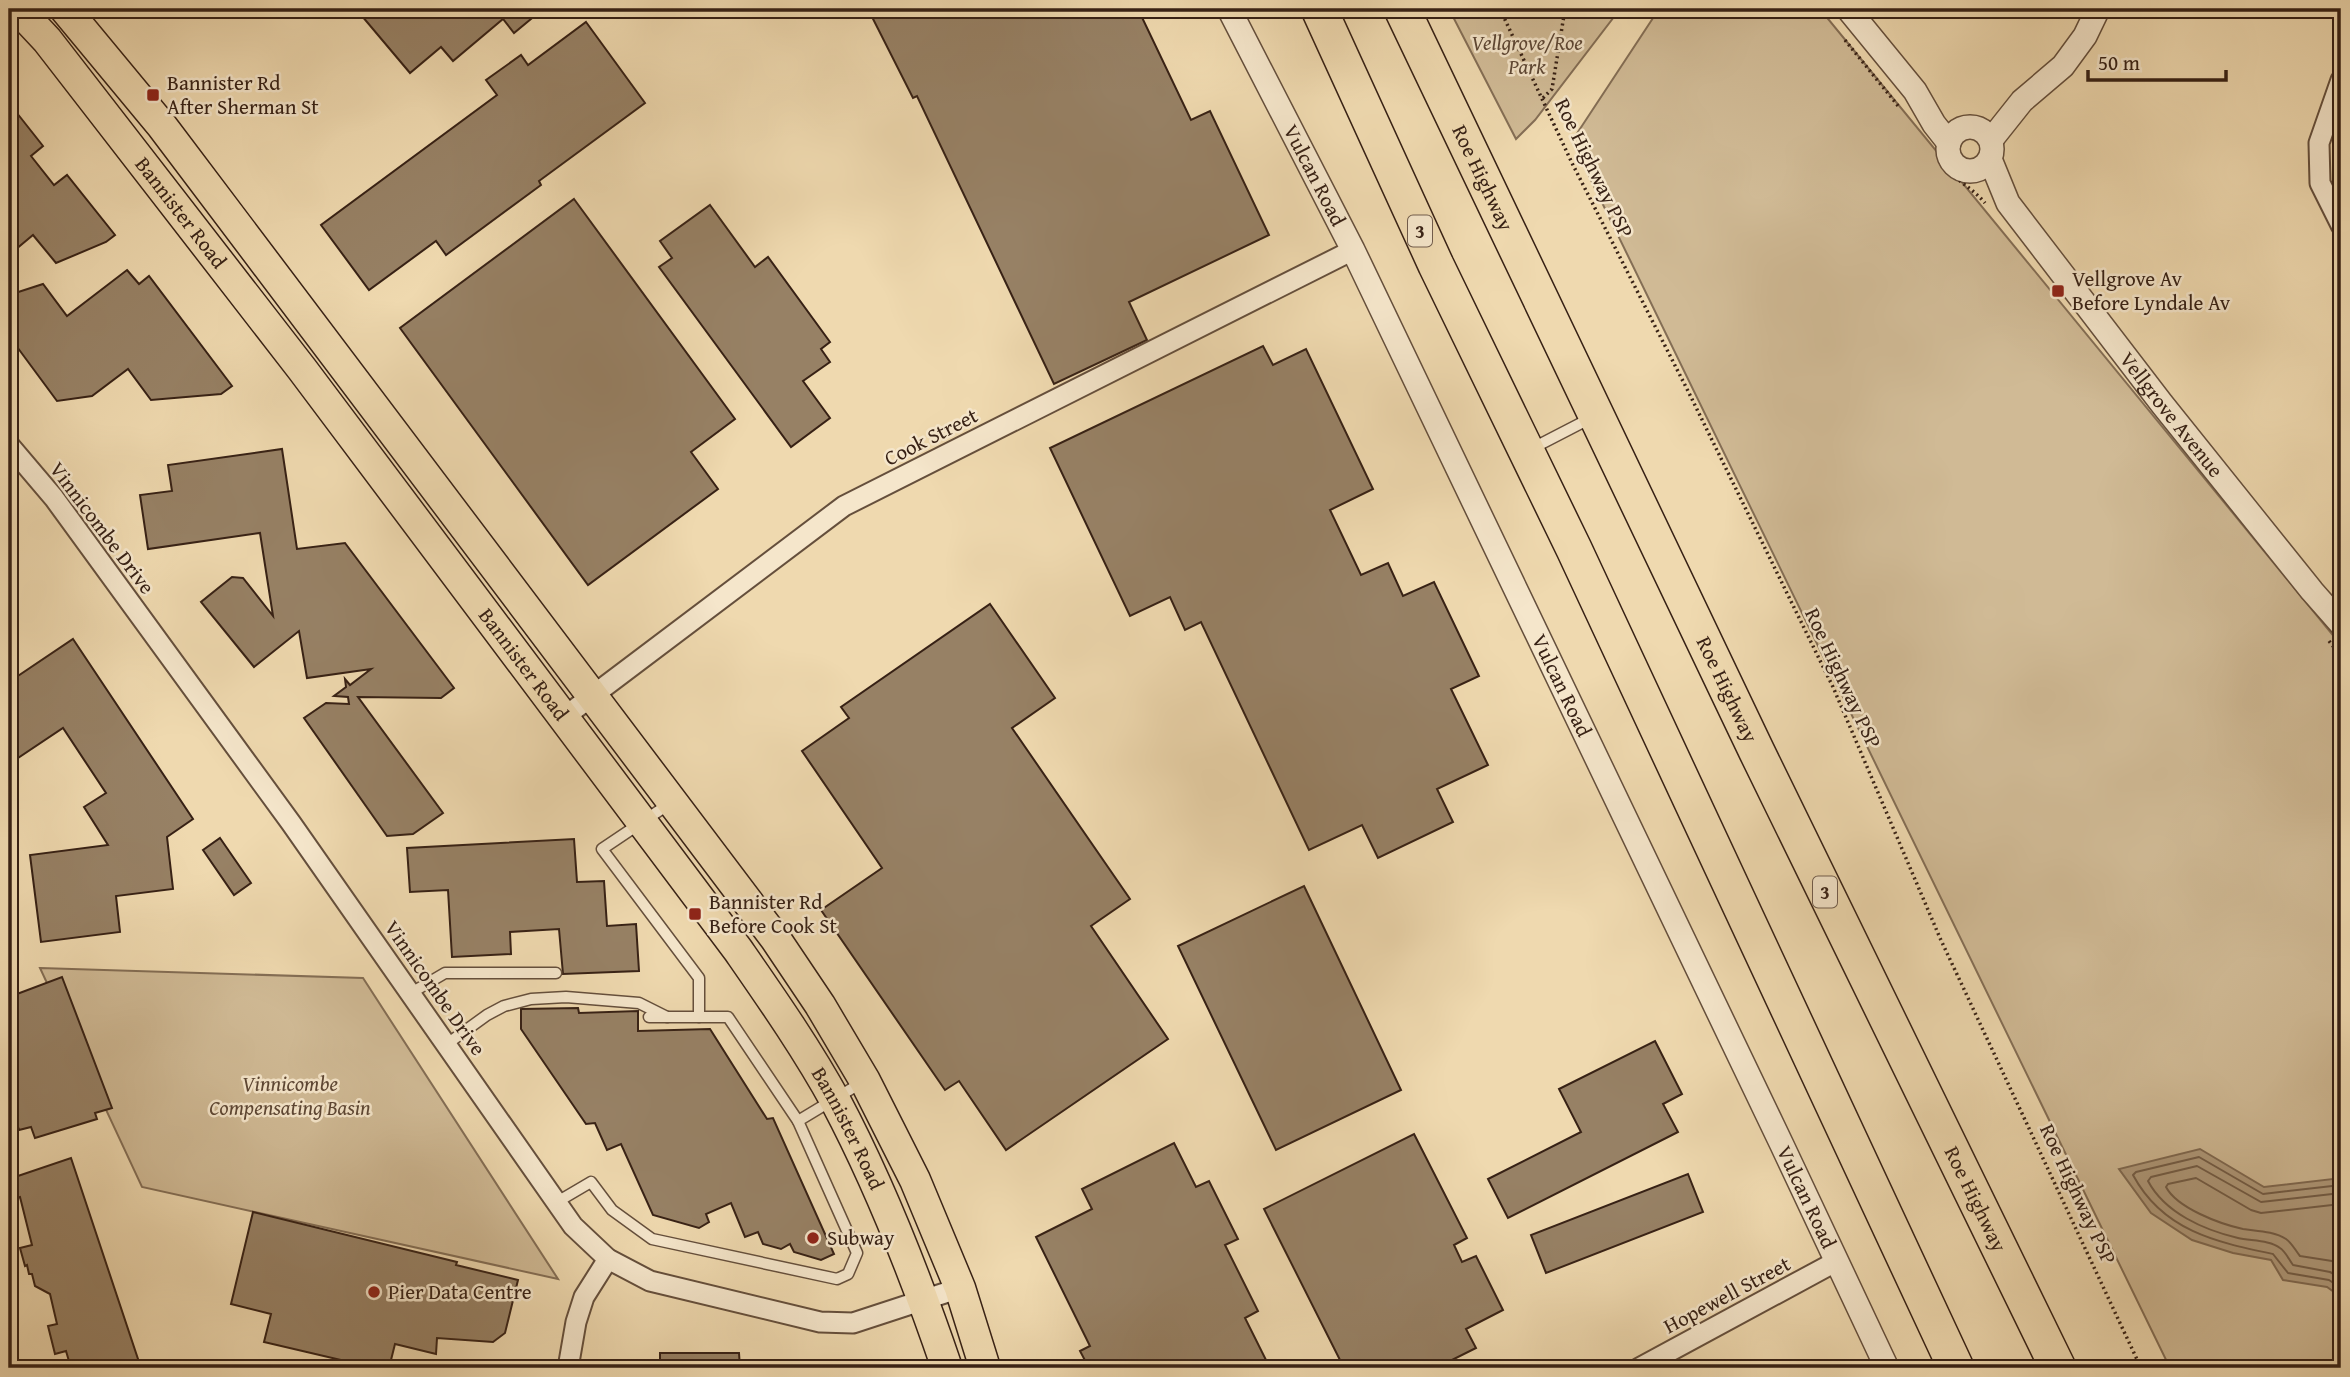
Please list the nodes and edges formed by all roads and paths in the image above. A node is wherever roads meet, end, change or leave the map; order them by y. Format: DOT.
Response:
graph roads {
  1 [pos="18,9"];
  2 [pos="1229,9"];
  3 [pos="1319,9"];
  4 [pos="1402,9"];
  5 [pos="1500,9"];
  6 [pos="1565,9"];
  7 [pos="1848,9"];
  8 [pos="2098,9"];
  9 [pos="73,11"];
  10 [pos="47,40"];
  11 [pos="2341,80"];
  12 [pos="1543,99"];
  13 [pos="1974,140"];
  14 [pos="1967,170"];
  15 [pos="2008,202"];
  16 [pos="2341,225"];
  17 [pos="1353,250"];
  18 [pos="1596,415"];
  19 [pos="9,445"];
  20 [pos="1526,452"];
  21 [pos="2341,624"];
  22 [pos="592,696"];
  23 [pos="563,718"];
  24 [pos="672,802"];
  25 [pos="642,822"];
  26 [pos="556,973"];
  27 [pos="411,993"];
  28 [pos="649,1017"];
  29 [pos="667,1017"];
  30 [pos="699,1017"];
  31 [pos="447,1044"];
  32 [pos="865,1081"];
  33 [pos="834,1099"];
  34 [pos="798,1121"];
  35 [pos="556,1202"];
  36 [pos="608,1259"];
  37 [pos="1837,1261"];
  38 [pos="960,1288"];
  39 [pos="924,1301"];
  40 [pos="568,1368"];
  41 [pos="947,1368"];
  42 [pos="985,1368"];
  43 [pos="1639,1368"];
  44 [pos="1887,1368"];
  45 [pos="1956,1368"];
  46 [pos="2058,1368"];
  47 [pos="2141,1368"];
  1 -- 10 [label="main road, Bannister Road"];
  2 -- 17 [label="street, Vulcan Road"];
  3 -- 20 [label="highway, 3"];
  4 -- 18 [label="highway, Roe Highway / 3"];
  5 -- 12 [label="path, Roe Highway PSP"];
  6 -- 12 [label="path"];
  7 -- 13 [label="street, Vellgrove Avenue"];
  8 -- 13 [label="street"];
  9 -- 10 [label="street"];
  9 -- 22 [label="main road, Bannister Road"];
  10 -- 23 [label="main road, Bannister Road"];
  11 -- 16 [label="street"];
  12 -- 47 [label="path, Roe Highway PSP"];
  13 -- 14 [label="street"];
  13 -- 14 [label="street, Vellgrove Avenue"];
  13 -- 15 [label="street, Vellgrove Avenue"];
  14 -- 15 [label="street, Vellgrove Avenue"];
  15 -- 21 [label="street, Vellgrove Avenue"];
  17 -- 22 [label="street, Cook Street"];
  17 -- 37 [label="street, Vulcan Road"];
  18 -- 20 [label="lane"];
  18 -- 46 [label="highway, Roe Highway / 3"];
  19 -- 27 [label="street, Vinnicombe Drive"];
  20 -- 45 [label="highway, 3"];
  22 -- 23 [label="street, Cook Street"];
  22 -- 24 [label="main road, Bannister Road"];
  23 -- 25 [label="main road, Bannister Road"];
  24 -- 25 [label="lane"];
  24 -- 32 [label="main road, Bannister Road"];
  25 -- 30 [label="lane"];
  25 -- 33 [label="main road, Bannister Road"];
  26 -- 27 [label="lane"];
  27 -- 31 [label="street, Vinnicombe Drive"];
  28 -- 29 [label="lane"];
  29 -- 30 [label="lane"];
  29 -- 31 [label="lane"];
  30 -- 34 [label="lane"];
  31 -- 35 [label="street, Vinnicombe Drive"];
  32 -- 33 [label="lane"];
  32 -- 38 [label="main road, Bannister Road"];
  33 -- 34 [label="lane"];
  33 -- 39 [label="main road, Bannister Road"];
  34 -- 35 [label="lane"];
  35 -- 36 [label="street, Vinnicombe Drive"];
  36 -- 39 [label="street, Vinnicombe Drive"];
  36 -- 40 [label="street"];
  37 -- 43 [label="street, Hopewell Street"];
  37 -- 44 [label="street, Vulcan Road"];
  38 -- 39 [label="street, Vinnicombe Drive"];
  38 -- 42 [label="main road, Bannister Road"];
  39 -- 41 [label="main road, Bannister Road"];
}
